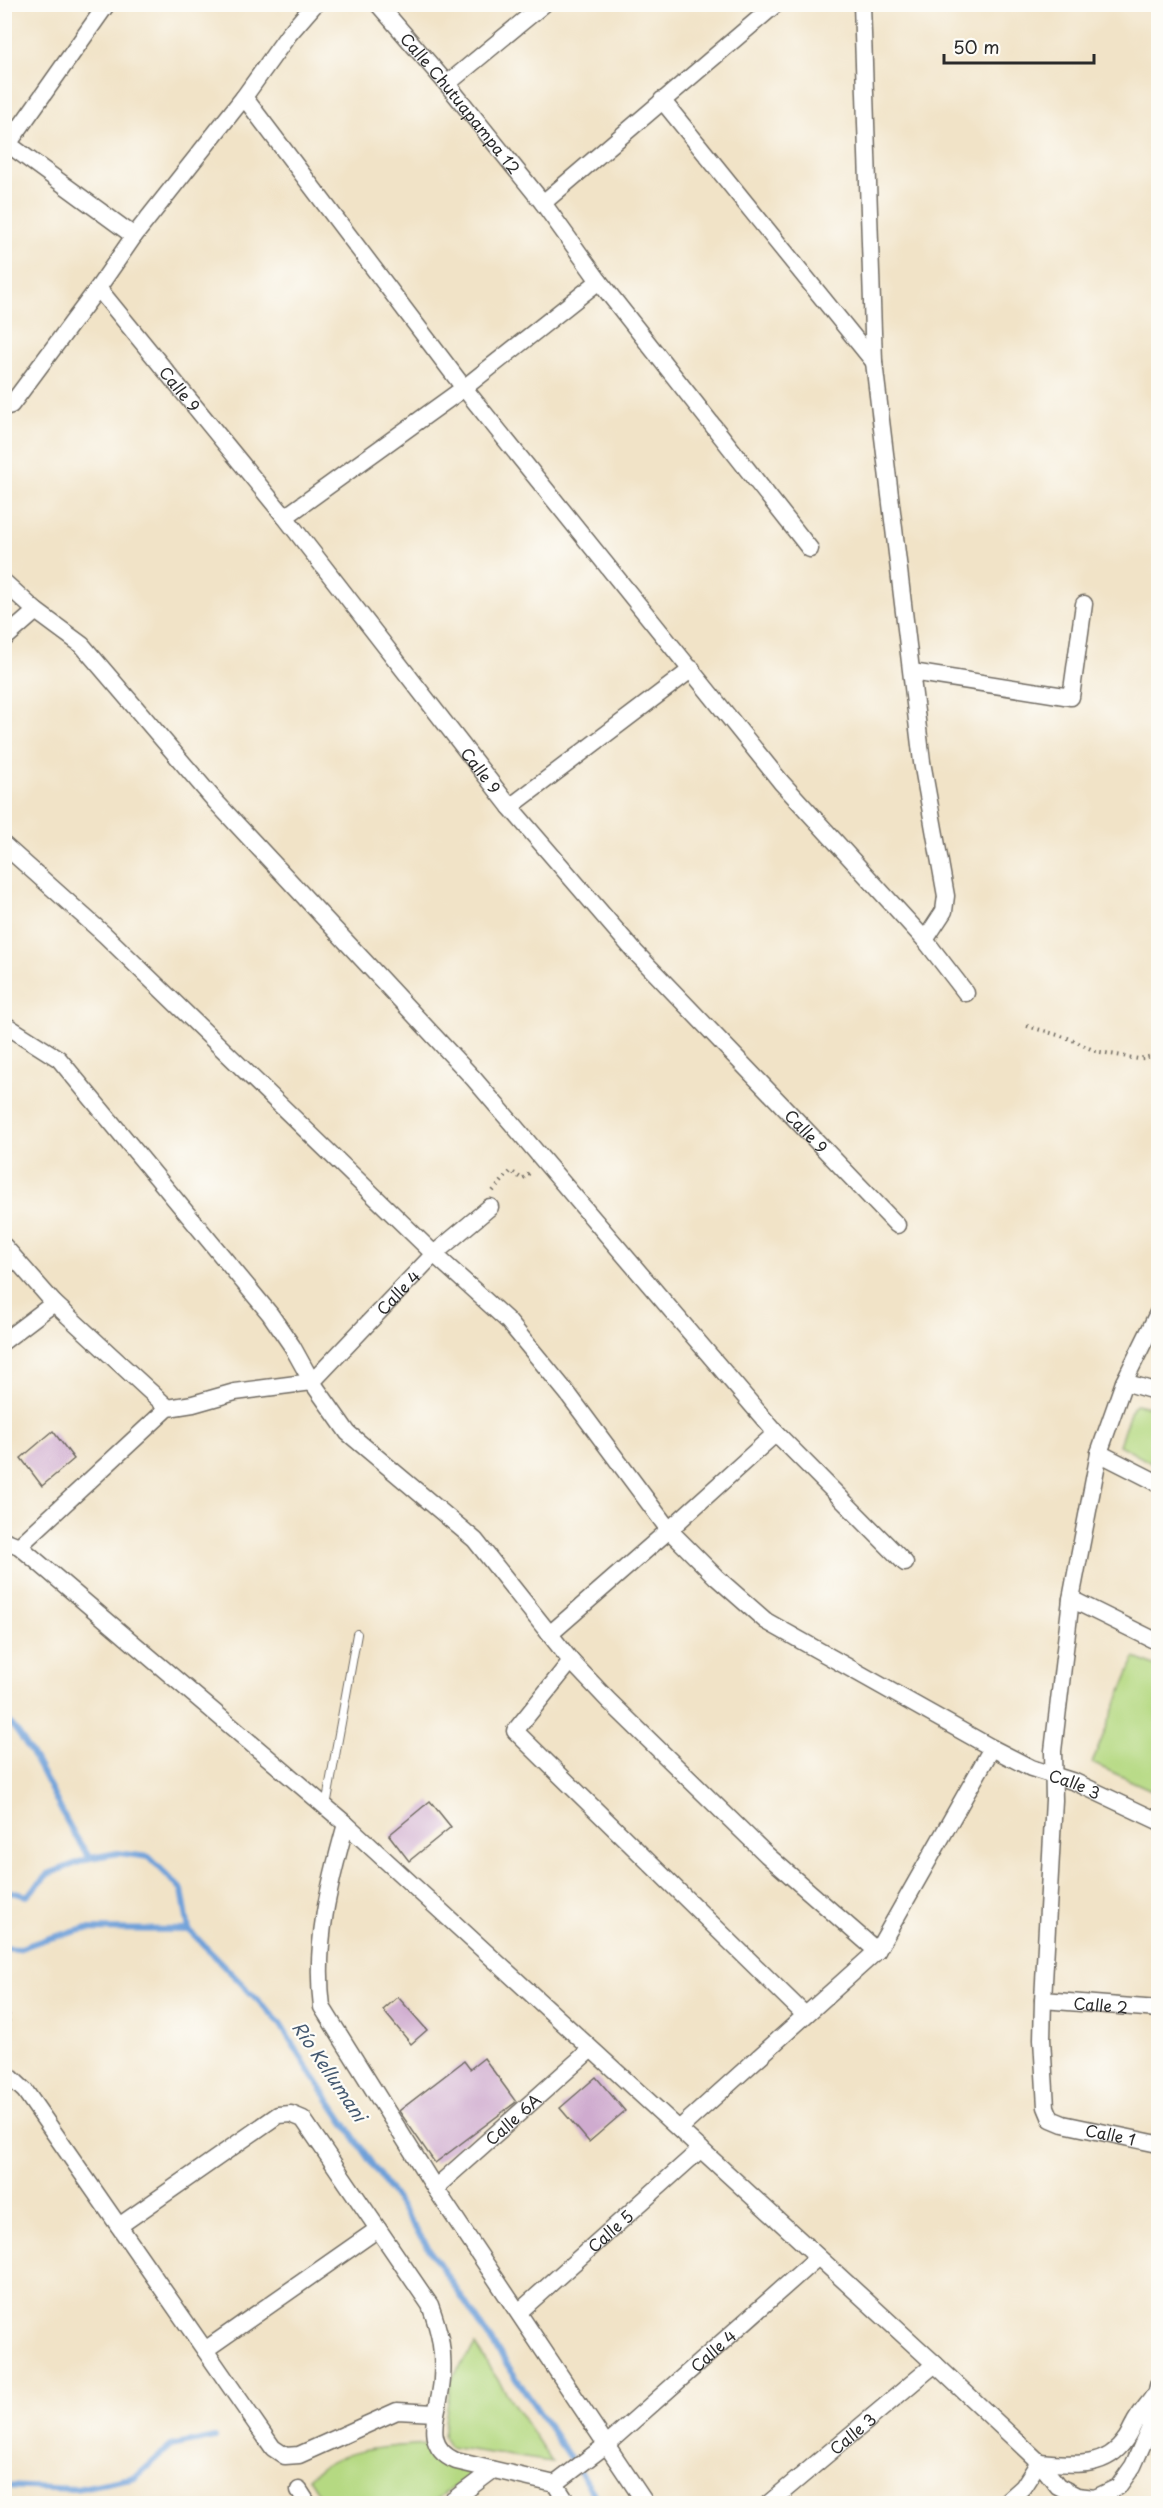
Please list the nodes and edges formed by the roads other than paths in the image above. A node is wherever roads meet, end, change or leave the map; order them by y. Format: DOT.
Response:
graph roads {
  1 [pos="106,4"];
  2 [pos="315,4"];
  3 [pos="378,4"];
  4 [pos="544,4"];
  5 [pos="776,4"];
  6 [pos="862,4"];
  7 [pos="447,84"];
  8 [pos="244,97"];
  9 [pos="662,100"];
  10 [pos="6,145"];
  11 [pos="543,203"];
  12 [pos="134,236"];
  13 [pos="599,280"];
  14 [pos="98,288"];
  15 [pos="874,362"];
  16 [pos="464,388"];
  17 [pos="4,407"];
  18 [pos="285,517"];
  19 [pos="810,549"];
  20 [pos="4,582"];
  21 [pos="1084,604"];
  22 [pos="36,611"];
  23 [pos="4,639"];
  24 [pos="692,669"];
  25 [pos="912,672"];
  26 [pos="510,807"];
  27 [pos="4,845"];
  28 [pos="925,940"];
  29 [pos="966,993"];
  30 [pos="4,1024"];
  31 [pos="490,1207"];
  32 [pos="897,1225"];
  33 [pos="4,1246"];
  34 [pos="434,1254"];
  35 [pos="54,1303"];
  36 [pos="1158,1313"];
  37 [pos="4,1341"];
  38 [pos="312,1382"];
  39 [pos="1124,1382"];
  40 [pos="1158,1392"];
  41 [pos="168,1408"];
  42 [pos="776,1433"];
  43 [pos="1099,1454"];
  44 [pos="1158,1483"];
  45 [pos="669,1530"];
  46 [pos="12,1543"];
  47 [pos="905,1563"];
  48 [pos="1071,1599"];
  49 [pos="357,1634"];
  50 [pos="550,1634"];
  51 [pos="1158,1642"];
  52 [pos="571,1661"];
  53 [pos="992,1748"];
  54 [pos="1054,1775"];
  55 [pos="326,1806"];
  56 [pos="1158,1821"];
  57 [pos="346,1824"];
  58 [pos="877,1951"];
  59 [pos="1043,2000"];
  60 [pos="1158,2009"];
  61 [pos="805,2016"];
  62 [pos="590,2050"];
  63 [pos="4,2071"];
  64 [pos="680,2129"];
  65 [pos="1158,2144"];
  66 [pos="701,2149"];
  67 [pos="435,2188"];
  68 [pos="119,2226"];
  69 [pos="378,2229"];
  70 [pos="818,2257"];
  71 [pos="519,2312"];
  72 [pos="206,2350"];
  73 [pos="935,2364"];
  74 [pos="1158,2388"];
  75 [pos="435,2413"];
  76 [pos="606,2445"];
  77 [pos="1039,2462"];
  78 [pos="493,2470"];
  79 [pos="560,2480"];
  80 [pos="448,2504"];
  81 [pos="568,2504"];
  82 [pos="646,2504"];
  83 [pos="768,2504"];
  84 [pos="1004,2504"];
  1 -- 10 [label="street"];
  2 -- 8 [label="street"];
  3 -- 7 [label="street, Calle Chutuapampa 12"];
  4 -- 7 [label="street"];
  5 -- 9 [label="street"];
  6 -- 15 [label="street"];
  7 -- 11 [label="street, Calle Chutuapampa 12"];
  8 -- 12 [label="street"];
  8 -- 16 [label="street"];
  9 -- 11 [label="street"];
  9 -- 15 [label="street"];
  10 -- 12 [label="street"];
  11 -- 13 [label="street, Calle Chutuapampa 12"];
  12 -- 14 [label="street"];
  13 -- 16 [label="street"];
  13 -- 19 [label="street, Calle Chutuapampa 12"];
  14 -- 17 [label="street"];
  14 -- 18 [label="street, Calle 9"];
  15 -- 25 [label="street"];
  16 -- 18 [label="street"];
  16 -- 24 [label="street"];
  18 -- 26 [label="street, Calle 9"];
  20 -- 22 [label="street"];
  21 -- 25 [label="street"];
  22 -- 23 [label="street"];
  22 -- 42 [label="street"];
  24 -- 26 [label="street"];
  24 -- 28 [label="street"];
  25 -- 28 [label="street"];
  26 -- 32 [label="street, Calle 9"];
  27 -- 34 [label="street, Calle 3"];
  28 -- 29 [label="street"];
  30 -- 38 [label="street"];
  31 -- 34 [label="street, Calle 4"];
  33 -- 35 [label="street"];
  34 -- 38 [label="street, Calle 4"];
  34 -- 45 [label="street, Calle 3"];
  35 -- 37 [label="street"];
  35 -- 41 [label="street"];
  36 -- 39 [label="street"];
  38 -- 41 [label="street"];
  38 -- 50 [label="street"];
  39 -- 40 [label="street"];
  39 -- 43 [label="street"];
  41 -- 46 [label="street"];
  42 -- 45 [label="street"];
  42 -- 47 [label="street"];
  43 -- 44 [label="street"];
  43 -- 48 [label="street"];
  45 -- 50 [label="street"];
  45 -- 53 [label="street, Calle 3"];
  46 -- 55 [label="street"];
  48 -- 51 [label="street"];
  48 -- 54 [label="street"];
  49 -- 55 [label="lane"];
  50 -- 52 [label="street"];
  52 -- 58 [label="street"];
  52 -- 61 [label="street"];
  53 -- 54 [label="street, Calle 3"];
  53 -- 58 [label="street"];
  54 -- 56 [label="street, Calle 3"];
  54 -- 59 [label="street"];
  55 -- 57 [label="street"];
  57 -- 62 [label="street"];
  57 -- 67 [label="street"];
  58 -- 61 [label="street"];
  59 -- 60 [label="street, Calle 2"];
  59 -- 65 [label="street, Calle 1"];
  61 -- 64 [label="street"];
  62 -- 64 [label="street"];
  62 -- 67 [label="street, Calle 6A"];
  63 -- 68 [label="street"];
  64 -- 66 [label="street"];
  66 -- 70 [label="street"];
  66 -- 71 [label="street, Calle 5"];
  67 -- 71 [label="street"];
  68 -- 69 [label="street"];
  68 -- 72 [label="street"];
  69 -- 72 [label="street"];
  69 -- 75 [label="street"];
  70 -- 73 [label="street"];
  70 -- 76 [label="street, Calle 4"];
  71 -- 76 [label="street"];
  72 -- 75 [label="street"];
  73 -- 77 [label="street"];
  73 -- 83 [label="street, Calle 3"];
  74 -- 77 [label="street"];
  74 -- 77 [label="street"];
  75 -- 78 [label="street"];
  76 -- 79 [label="street, Calle 4"];
  76 -- 82 [label="street"];
  77 -- 84 [label="street"];
  78 -- 79 [label="street"];
  78 -- 80 [label="street"];
  79 -- 81 [label="street"];
}
